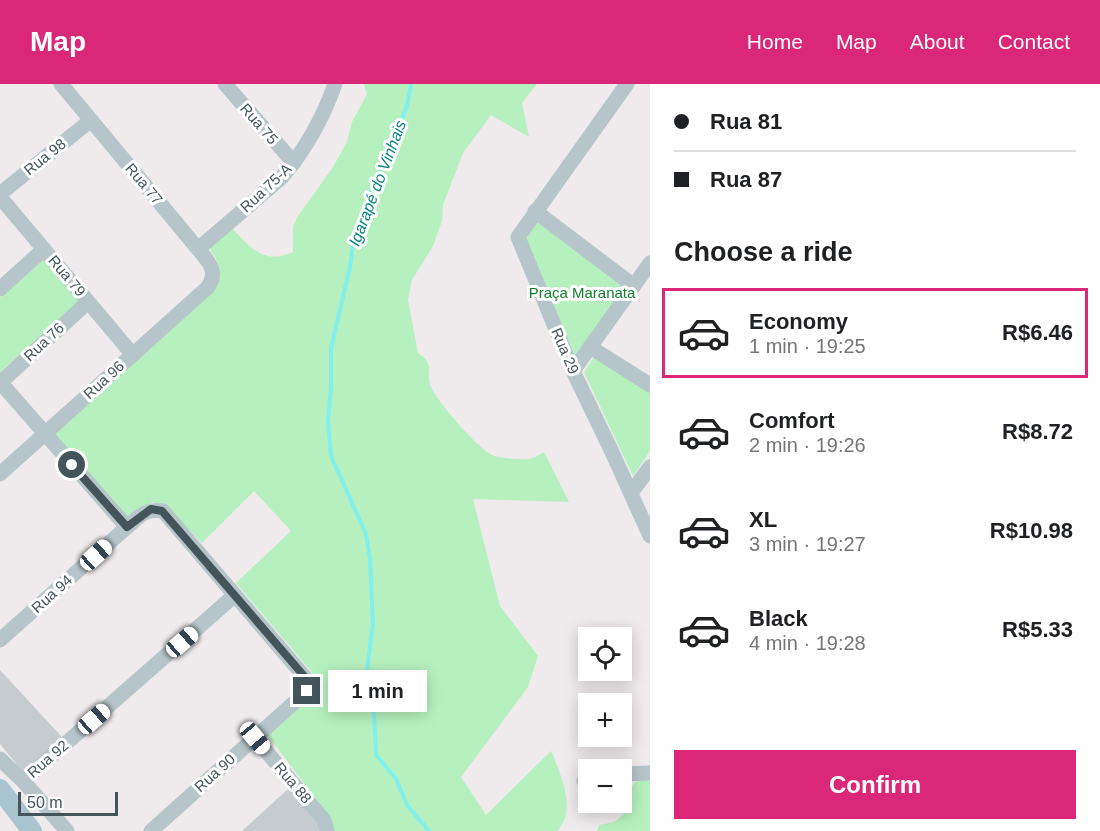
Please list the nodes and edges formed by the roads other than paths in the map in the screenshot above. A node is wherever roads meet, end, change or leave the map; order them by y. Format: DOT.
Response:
graph roads {
  1 [pos="61,84"];
  2 [pos="225,84"];
  3 [pos="335,84"];
  4 [pos="627,84"];
  5 [pos="91,120"];
  6 [pos="294,163"];
  7 [pos="0,196"];
  8 [pos="535,211"];
  9 [pos="44,249"];
  10 [pos="198,249"];
  11 [pos="650,263"];
  12 [pos="634,286"];
  13 [pos="208,287"];
  14 [pos="0,289"];
  15 [pos="88,302"];
  16 [pos="590,347"];
  17 [pos="133,354"];
  18 [pos="573,371"];
  19 [pos="0,382"];
  20 [pos="650,385"];
  21 [pos="45,434"];
  22 [pos="650,467"];
  23 [pos="0,474"];
  24 [pos="631,493"];
  25 [pos="127,527"];
  26 [pos="650,536"];
  27 [pos="235,595"];
  28 [pos="0,640"];
  29 [pos="255,738"];
  30 [pos="0,759"];
  31 [pos="650,773"];
  32 [pos="632,774"];
  33 [pos="23,781"];
  34 [pos="0,789"];
  35 [pos="32,831"];
  36 [pos="67,831"];
  37 [pos="151,831"];
  38 [pos="327,831"];
  1 -- 5 [label="street, Rua 77"];
  2 -- 6 [label="street, Rua 75"];
  3 -- 6 [label="street, Rua 75-A"];
  4 -- 8 [label="street, Rua 29"];
  5 -- 7 [label="street, Rua 98"];
  5 -- 10 [label="street, Rua 77"];
  6 -- 10 [label="street, Rua 75-A"];
  7 -- 9 [label="street, Rua 79"];
  8 -- 12 [label="street"];
  8 -- 18 [label="street, Rua 29"];
  9 -- 14 [label="street"];
  9 -- 15 [label="street, Rua 79"];
  10 -- 13 [label="street, Rua 77"];
  11 -- 12 [label="street"];
  12 -- 16 [label="street"];
  13 -- 17 [label="street, Rua 96"];
  15 -- 17 [label="street, Rua 79"];
  15 -- 19 [label="street, Rua 76"];
  16 -- 18 [label="street"];
  16 -- 20 [label="street"];
  17 -- 21 [label="street, Rua 96"];
  18 -- 24 [label="street, Rua 29"];
  19 -- 21 [label="street"];
  21 -- 23 [label="street, Rua 96"];
  21 -- 25 [label="street"];
  22 -- 24 [label="street"];
  24 -- 26 [label="street, Rua 29"];
  25 -- 27 [label="street, Rua 94"];
  25 -- 28 [label="street, Rua 94"];
  27 -- 29 [label="street, Rua 90"];
  27 -- 33 [label="street, Rua 92"];
  29 -- 37 [label="street, Rua 90"];
  29 -- 38 [label="street, Rua 88"];
  30 -- 33 [label="street"];
  31 -- 32 [label="street"];
  33 -- 36 [label="street"];
  34 -- 35 [label="main road"];
}
